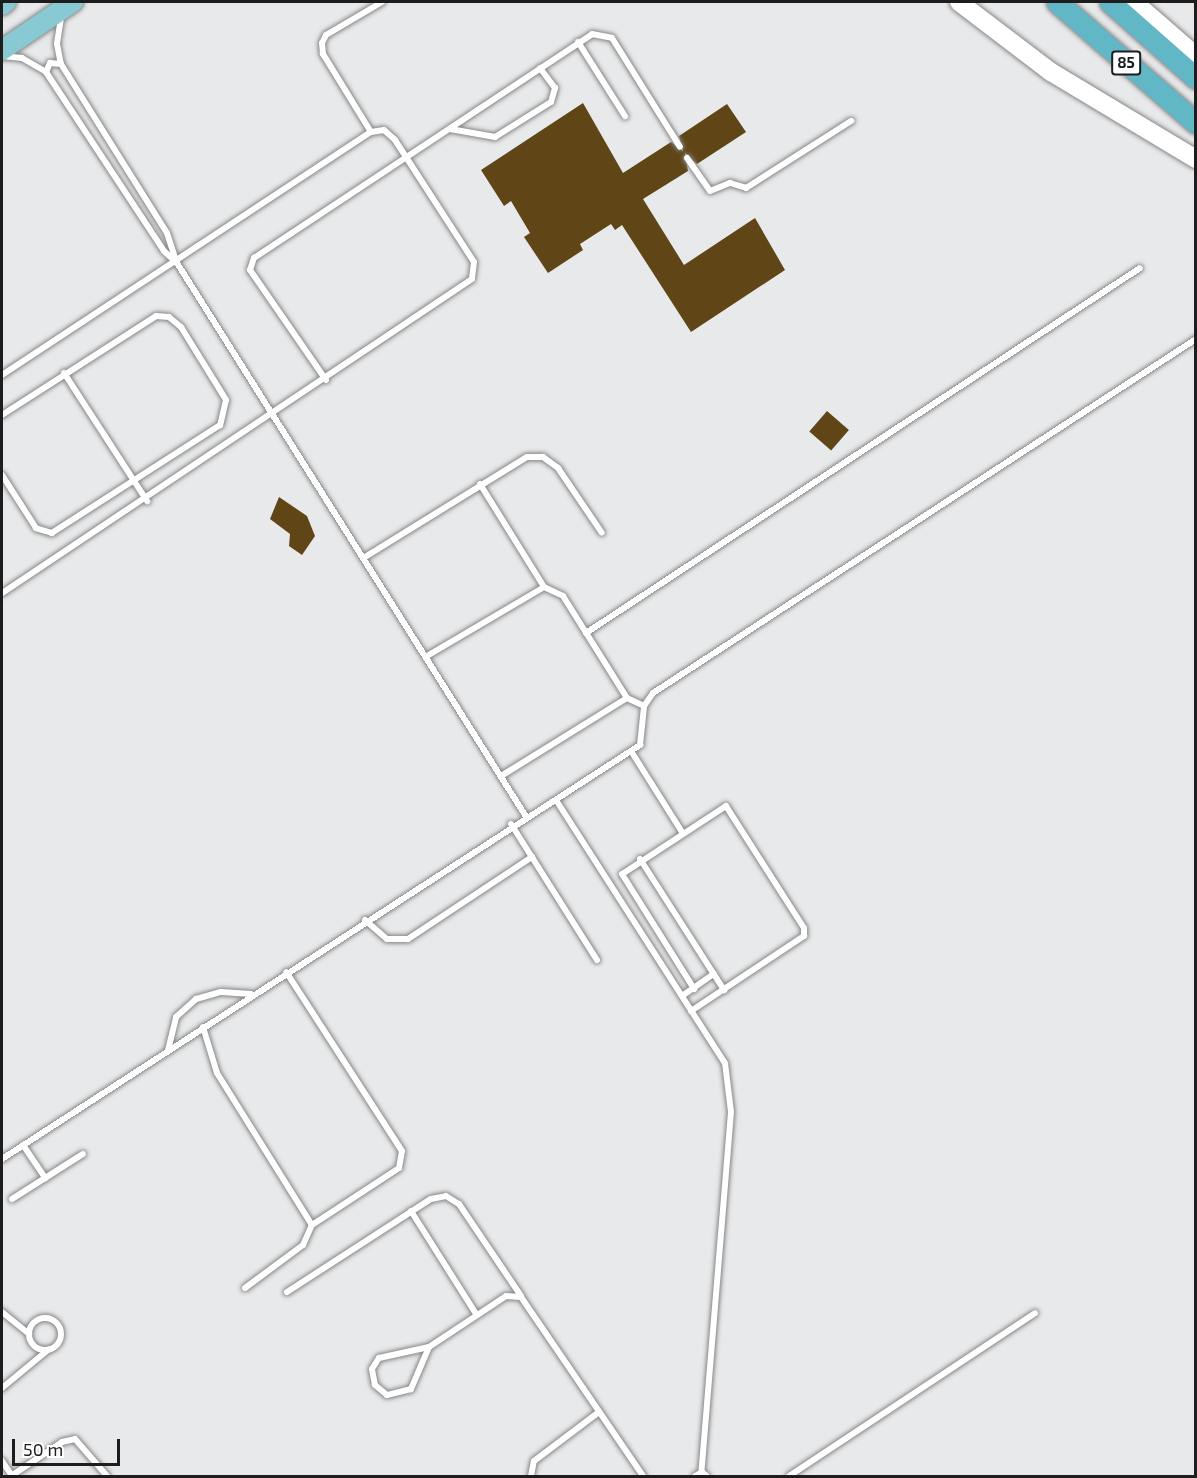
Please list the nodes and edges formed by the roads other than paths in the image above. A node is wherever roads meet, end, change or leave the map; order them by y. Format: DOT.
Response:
graph roads {
  1 [pos="6,2"];
  2 [pos="382,2"];
  3 [pos="959,2"];
  4 [pos="1057,2"];
  5 [pos="1110,2"];
  6 [pos="1134,2"];
  7 [pos="69,4"];
  8 [pos="2,5"];
  9 [pos="578,42"];
  10 [pos="2,50"];
  11 [pos="2,56"];
  12 [pos="1196,56"];
  13 [pos="61,64"];
  14 [pos="540,68"];
  15 [pos="46,72"];
  16 [pos="1196,78"];
  17 [pos="625,116"];
  18 [pos="851,121"];
  19 [pos="1196,123"];
  20 [pos="450,129"];
  21 [pos="371,132"];
  22 [pos="108,138"];
  23 [pos="95,147"];
  24 [pos="680,147"];
  25 [pos="406,157"];
  26 [pos="687,158"];
  27 [pos="1196,159"];
  28 [pos="177,263"];
  29 [pos="1140,267"];
  30 [pos="1196,339"];
  31 [pos="64,373"];
  32 [pos="2,375"];
  33 [pos="326,380"];
  34 [pos="276,414"];
  35 [pos="2,415"];
  36 [pos="2,475"];
  37 [pos="135,480"];
  38 [pos="480,484"];
  39 [pos="147,501"];
  40 [pos="602,533"];
  41 [pos="365,557"];
  42 [pos="544,587"];
  43 [pos="2,593"];
  44 [pos="586,633"];
  45 [pos="427,656"];
  46 [pos="627,698"];
  47 [pos="644,706"];
  48 [pos="631,751"];
  49 [pos="501,776"];
  50 [pos="556,800"];
  51 [pos="525,815"];
  52 [pos="511,824"];
  53 [pos="682,832"];
  54 [pos="532,857"];
  55 [pos="640,859"];
  56 [pos="365,920"];
  57 [pos="597,960"];
  58 [pos="286,972"];
  59 [pos="714,974"];
  60 [pos="694,988"];
  61 [pos="724,990"];
  62 [pos="252,994"];
  63 [pos="682,996"];
  64 [pos="691,1011"];
  65 [pos="203,1027"];
  66 [pos="168,1050"];
  67 [pos="23,1145"];
  68 [pos="83,1154"];
  69 [pos="2,1159"];
  70 [pos="45,1178"];
  71 [pos="12,1199"];
  72 [pos="411,1211"];
  73 [pos="312,1225"];
  74 [pos="245,1288"];
  75 [pos="287,1292"];
  76 [pos="521,1297"];
  77 [pos="2,1312"];
  78 [pos="1035,1313"];
  79 [pos="477,1314"];
  80 [pos="29,1334"];
  81 [pos="429,1347"];
  82 [pos="48,1350"];
  83 [pos="2,1388"];
  84 [pos="599,1412"];
  85 [pos="2,1461"];
  86 [pos="704,1475"];
  87 [pos="12,1476"];
  88 [pos="107,1476"];
  89 [pos="531,1476"];
  90 [pos="643,1476"];
  91 [pos="695,1476"];
  92 [pos="789,1476"];
  1 -- 8 [label="main road"];
  2 -- 21 [label="lane"];
  3 -- 27 [label="main road"];
  4 -- 19 [label="highway, 85"];
  5 -- 16 [label="highway, 85"];
  6 -- 12 [label="main road"];
  7 -- 10 [label="main road"];
  7 -- 13 [label="lane"];
  9 -- 14 [label="lane"];
  9 -- 17 [label="lane"];
  9 -- 24 [label="lane"];
  11 -- 15 [label="lane"];
  13 -- 15 [label="lane"];
  13 -- 22 [label="lane"];
  14 -- 20 [label="lane"];
  14 -- 20 [label="lane"];
  15 -- 23 [label="lane"];
  18 -- 26 [label="lane"];
  20 -- 25 [label="lane"];
  21 -- 25 [label="lane"];
  21 -- 28 [label="lane"];
  22 -- 23 [label="lane"];
  22 -- 28 [label="lane"];
  23 -- 28 [label="lane"];
  25 -- 33 [label="lane"];
  25 -- 33 [label="lane"];
  28 -- 32 [label="lane"];
  28 -- 34 [label="lane"];
  29 -- 44 [label="lane"];
  30 -- 47 [label="lane"];
  31 -- 35 [label="lane"];
  31 -- 37 [label="lane"];
  31 -- 37 [label="lane"];
  33 -- 34 [label="lane"];
  34 -- 39 [label="lane"];
  34 -- 41 [label="lane"];
  36 -- 37 [label="lane"];
  37 -- 39 [label="lane"];
  38 -- 40 [label="lane"];
  38 -- 41 [label="lane"];
  38 -- 42 [label="lane"];
  39 -- 43 [label="lane"];
  41 -- 45 [label="lane"];
  42 -- 44 [label="lane"];
  42 -- 45 [label="lane"];
  44 -- 46 [label="lane"];
  45 -- 49 [label="lane"];
  46 -- 47 [label="lane"];
  46 -- 49 [label="lane"];
  47 -- 48 [label="lane"];
  48 -- 50 [label="lane"];
  48 -- 53 [label="lane"];
  49 -- 51 [label="lane"];
  50 -- 51 [label="lane"];
  50 -- 63 [label="lane"];
  51 -- 52 [label="lane"];
  52 -- 54 [label="lane"];
  52 -- 56 [label="lane"];
  53 -- 55 [label="lane"];
  53 -- 61 [label="lane"];
  54 -- 56 [label="lane"];
  54 -- 57 [label="lane"];
  55 -- 59 [label="lane"];
  55 -- 60 [label="lane"];
  56 -- 58 [label="lane"];
  58 -- 62 [label="lane"];
  58 -- 73 [label="lane"];
  59 -- 60 [label="lane"];
  59 -- 61 [label="lane"];
  60 -- 63 [label="lane"];
  61 -- 64 [label="lane"];
  62 -- 65 [label="lane"];
  62 -- 66 [label="lane"];
  63 -- 64 [label="lane"];
  64 -- 86 [label="lane"];
  65 -- 66 [label="lane"];
  65 -- 73 [label="lane"];
  66 -- 67 [label="lane"];
  67 -- 69 [label="lane"];
  67 -- 70 [label="lane"];
  68 -- 70 [label="lane"];
  70 -- 71 [label="lane"];
  72 -- 75 [label="lane"];
  72 -- 76 [label="lane"];
  72 -- 79 [label="lane"];
  73 -- 74 [label="lane"];
  76 -- 79 [label="lane"];
  76 -- 84 [label="lane"];
  77 -- 80 [label="lane"];
  78 -- 92 [label="lane"];
  79 -- 81 [label="lane"];
  80 -- 82 [label="lane"];
  80 -- 82 [label="lane"];
  81 -- 81 [label="lane"];
  82 -- 83 [label="lane"];
  84 -- 89 [label="lane"];
  84 -- 90 [label="lane"];
  85 -- 87 [label="lane"];
  86 -- 91 [label="lane"];
  87 -- 88 [label="lane"];
}
